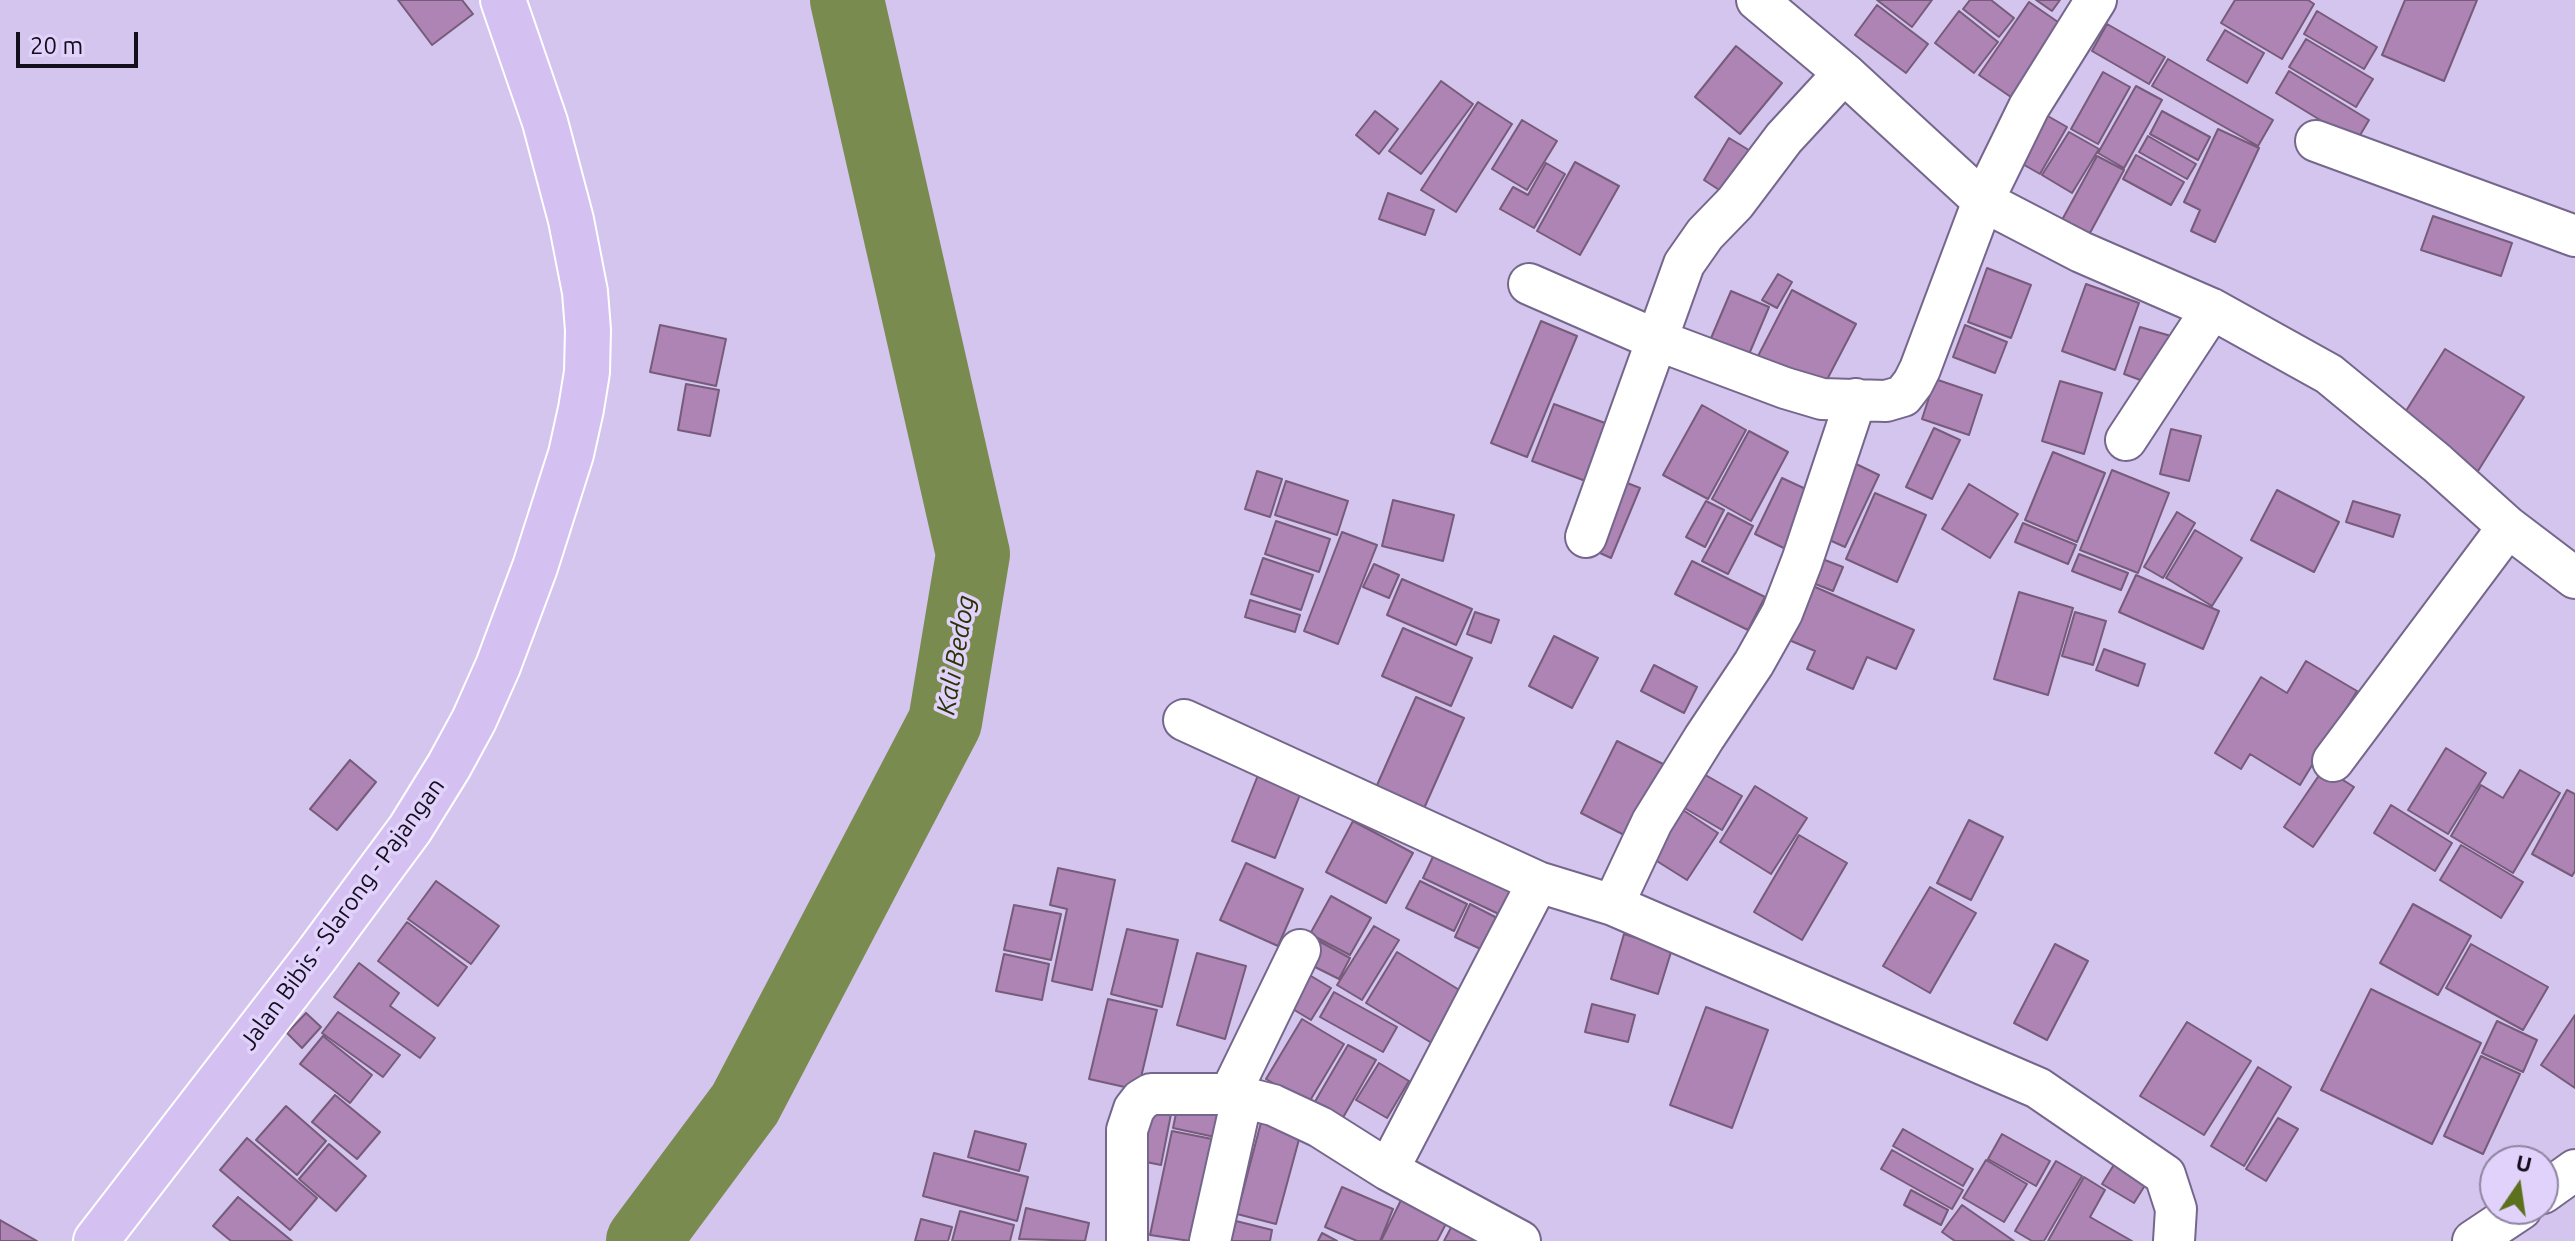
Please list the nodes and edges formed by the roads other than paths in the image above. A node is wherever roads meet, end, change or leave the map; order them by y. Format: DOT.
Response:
graph roads {
  1 [pos="503,0"];
  2 [pos="1757,0"];
  3 [pos="2096,0"];
  4 [pos="1844,73"];
  5 [pos="2316,141"];
  6 [pos="1983,201"];
  7 [pos="2575,236"];
  8 [pos="1529,284"];
  9 [pos="2212,309"];
  10 [pos="1657,340"];
  11 [pos="1856,399"];
  12 [pos="2126,440"];
  13 [pos="2508,527"];
  14 [pos="1586,537"];
  15 [pos="2575,578"];
  16 [pos="1184,720"];
  17 [pos="2333,761"];
  18 [pos="1538,882"];
  19 [pos="1613,905"];
  20 [pos="1300,950"];
  21 [pos="1236,1096"];
  22 [pos="1388,1170"];
  23 [pos="2499,1225"];
  24 [pos="96,1241"];
  25 [pos="1127,1241"];
  26 [pos="1210,1241"];
  27 [pos="1520,1241"];
  28 [pos="2174,1241"];
  29 [pos="2473,1241"];
  1 -- 24 [label="main road, Jalan Bibis - Slarong - Pajangan"];
  2 -- 4 [label="street"];
  3 -- 6 [label="street"];
  4 -- 6 [label="street"];
  4 -- 10 [label="street"];
  5 -- 7 [label="street"];
  6 -- 9 [label="street"];
  6 -- 11 [label="street"];
  8 -- 10 [label="street"];
  9 -- 12 [label="street"];
  9 -- 13 [label="street"];
  10 -- 11 [label="street"];
  10 -- 14 [label="street"];
  11 -- 19 [label="street"];
  13 -- 15 [label="street"];
  13 -- 17 [label="street"];
  16 -- 18 [label="street"];
  18 -- 19 [label="street"];
  18 -- 22 [label="street"];
  19 -- 28 [label="street"];
  20 -- 21 [label="street"];
  21 -- 22 [label="street"];
  21 -- 25 [label="street"];
  21 -- 26 [label="street"];
  22 -- 27 [label="street"];
  23 -- 29 [label="street"];
}
